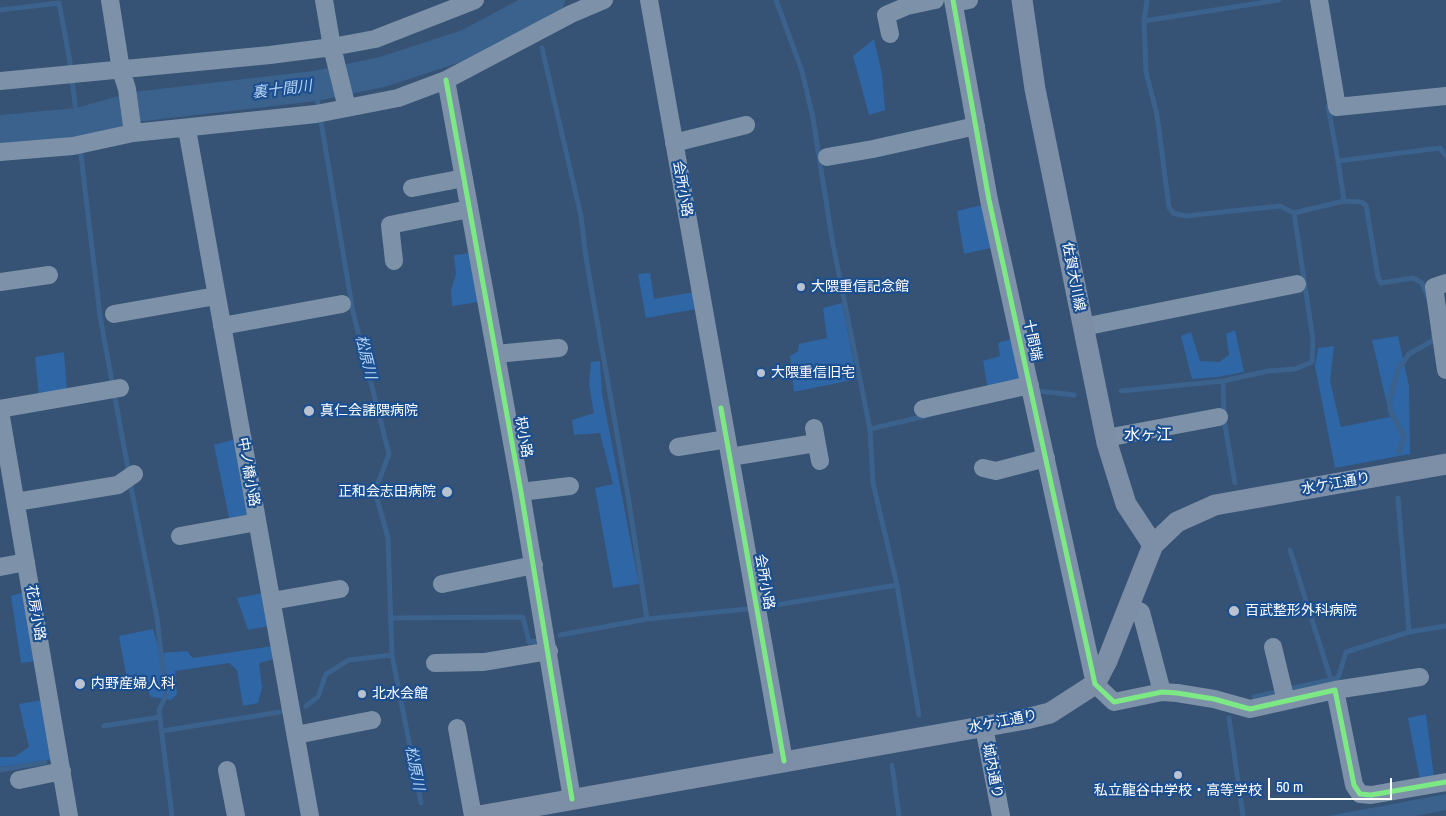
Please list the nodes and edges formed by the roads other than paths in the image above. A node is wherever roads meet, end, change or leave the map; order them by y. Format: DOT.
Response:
graph roads {
  1 [pos="110,0"];
  2 [pos="324,0"];
  3 [pos="475,0"];
  4 [pos="602,0"];
  5 [pos="649,0"];
  6 [pos="935,0"];
  7 [pos="1022,0"];
  8 [pos="1319,0"];
  9 [pos="959,1"];
  10 [pos="890,34"];
  11 [pos="332,50"];
  12 [pos="121,70"];
  13 [pos="446,80"];
  14 [pos="0,81"];
  15 [pos="1446,96"];
  16 [pos="345,104"];
  17 [pos="746,125"];
  18 [pos="976,126"];
  19 [pos="132,129"];
  20 [pos="186,129"];
  21 [pos="674,143"];
  22 [pos="0,152"];
  23 [pos="827,157"];
  24 [pos="464,178"];
  25 [pos="412,188"];
  26 [pos="470,210"];
  27 [pos="394,261"];
  28 [pos="49,275"];
  29 [pos="0,282"];
  30 [pos="1446,283"];
  31 [pos="1297,284"];
  32 [pos="216,296"];
  33 [pos="342,304"];
  34 [pos="114,314"];
  35 [pos="222,326"];
  36 [pos="1083,326"];
  37 [pos="559,348"];
  38 [pos="496,354"];
  39 [pos="1446,370"];
  40 [pos="1030,385"];
  41 [pos="112,390"];
  42 [pos="923,409"];
  43 [pos="0,410"];
  44 [pos="1219,417"];
  45 [pos="1106,438"];
  46 [pos="727,439"];
  47 [pos="678,447"];
  48 [pos="730,457"];
  49 [pos="1046,458"];
  50 [pos="820,461"];
  51 [pos="1446,464"];
  52 [pos="983,468"];
  53 [pos="130,476"];
  54 [pos="570,486"];
  55 [pos="521,492"];
  56 [pos="16,502"];
  57 [pos="257,522"];
  58 [pos="180,536"];
  59 [pos="1152,545"];
  60 [pos="26,562"];
  61 [pos="0,566"];
  62 [pos="534,566"];
  63 [pos="442,584"];
  64 [pos="340,589"];
  65 [pos="272,601"];
  66 [pos="1129,606"];
  67 [pos="1273,647"];
  68 [pos="549,651"];
  69 [pos="435,663"];
  70 [pos="1420,677"];
  71 [pos="1095,684"];
  72 [pos="1335,690"];
  73 [pos="1162,692"];
  74 [pos="1285,694"];
  75 [pos="372,720"];
  76 [pos="984,727"];
  77 [pos="457,728"];
  78 [pos="296,735"];
  79 [pos="784,761"];
  80 [pos="227,770"];
  81 [pos="62,771"];
  82 [pos="19,780"];
  83 [pos="1446,782"];
  84 [pos="572,799"];
  85 [pos="522,812"];
  86 [pos="69,816"];
  87 [pos="236,816"];
  88 [pos="310,816"];
  89 [pos="473,816"];
  90 [pos="479,816"];
  91 [pos="1001,816"];
  1 -- 12 [label="street"];
  2 -- 11 [label="street"];
  3 -- 11 [label="street"];
  4 -- 13 [label="street"];
  5 -- 21 [label="street, 会所小路"];
  6 -- 10 [label="street"];
  7 -- 36 [label="main road, 佐賀大川線"];
  8 -- 15 [label="street"];
  9 -- 18 [label="street, 十間端"];
  11 -- 12 [label="street"];
  11 -- 16 [label="street"];
  12 -- 14 [label="street"];
  12 -- 19 [label="street"];
  13 -- 16 [label="street"];
  13 -- 24 [label="street, 枳小路"];
  16 -- 20 [label="street"];
  17 -- 21 [label="street"];
  18 -- 23 [label="street"];
  18 -- 40 [label="street, 十間端"];
  19 -- 20 [label="street"];
  19 -- 22 [label="street"];
  20 -- 32 [label="street, 中ノ橋小路"];
  21 -- 46 [label="street, 会所小路"];
  24 -- 25 [label="street"];
  24 -- 26 [label="street, 枳小路"];
  26 -- 27 [label="street"];
  26 -- 38 [label="street, 枳小路"];
  28 -- 29 [label="street"];
  30 -- 39 [label="street"];
  31 -- 36 [label="street"];
  32 -- 34 [label="street"];
  32 -- 35 [label="street, 中ノ橋小路"];
  33 -- 35 [label="street"];
  35 -- 57 [label="street, 中ノ橋小路"];
  36 -- 45 [label="main road, 佐賀大川線"];
  37 -- 38 [label="street"];
  38 -- 55 [label="street, 枳小路"];
  40 -- 42 [label="street"];
  40 -- 49 [label="street, 十間端"];
  41 -- 43 [label="street"];
  43 -- 56 [label="street, 花房小路"];
  44 -- 45 [label="street"];
  45 -- 59 [label="main road, 佐賀大川線"];
  46 -- 47 [label="street"];
  46 -- 48 [label="street, 会所小路"];
  48 -- 50 [label="street"];
  48 -- 79 [label="street, 会所小路"];
  49 -- 52 [label="street"];
  49 -- 71 [label="street, 十間端"];
  51 -- 59 [label="main road, 水ケ江通り"];
  53 -- 56 [label="street"];
  54 -- 55 [label="street"];
  55 -- 62 [label="street, 枳小路"];
  56 -- 60 [label="street, 花房小路"];
  57 -- 58 [label="street"];
  57 -- 65 [label="street, 中ノ橋小路"];
  59 -- 66 [label="main road, 水ケ江通り"];
  60 -- 61 [label="street"];
  60 -- 81 [label="street, 花房小路"];
  62 -- 63 [label="street"];
  62 -- 68 [label="street, 枳小路"];
  64 -- 65 [label="street"];
  65 -- 78 [label="street, 中ノ橋小路"];
  66 -- 71 [label="main road, 水ケ江通り"];
  66 -- 73 [label="street"];
  67 -- 74 [label="street"];
  68 -- 69 [label="street"];
  68 -- 84 [label="street, 枳小路"];
  70 -- 72 [label="street"];
  71 -- 73 [label="street"];
  71 -- 76 [label="main road, 水ケ江通り"];
  72 -- 74 [label="street"];
  72 -- 83 [label="street"];
  73 -- 74 [label="street"];
  75 -- 78 [label="street"];
  76 -- 79 [label="main road, 水ケ江通り"];
  76 -- 91 [label="street, 城内通り"];
  77 -- 89 [label="street"];
  78 -- 88 [label="street, 中ノ橋小路"];
  79 -- 84 [label="main road, 水ケ江通り"];
  80 -- 87 [label="street"];
  81 -- 82 [label="street"];
  81 -- 86 [label="street, 花房小路"];
  84 -- 85 [label="main road, 水ケ江通り"];
  85 -- 90 [label="main road, 水ケ江通り"];
}
